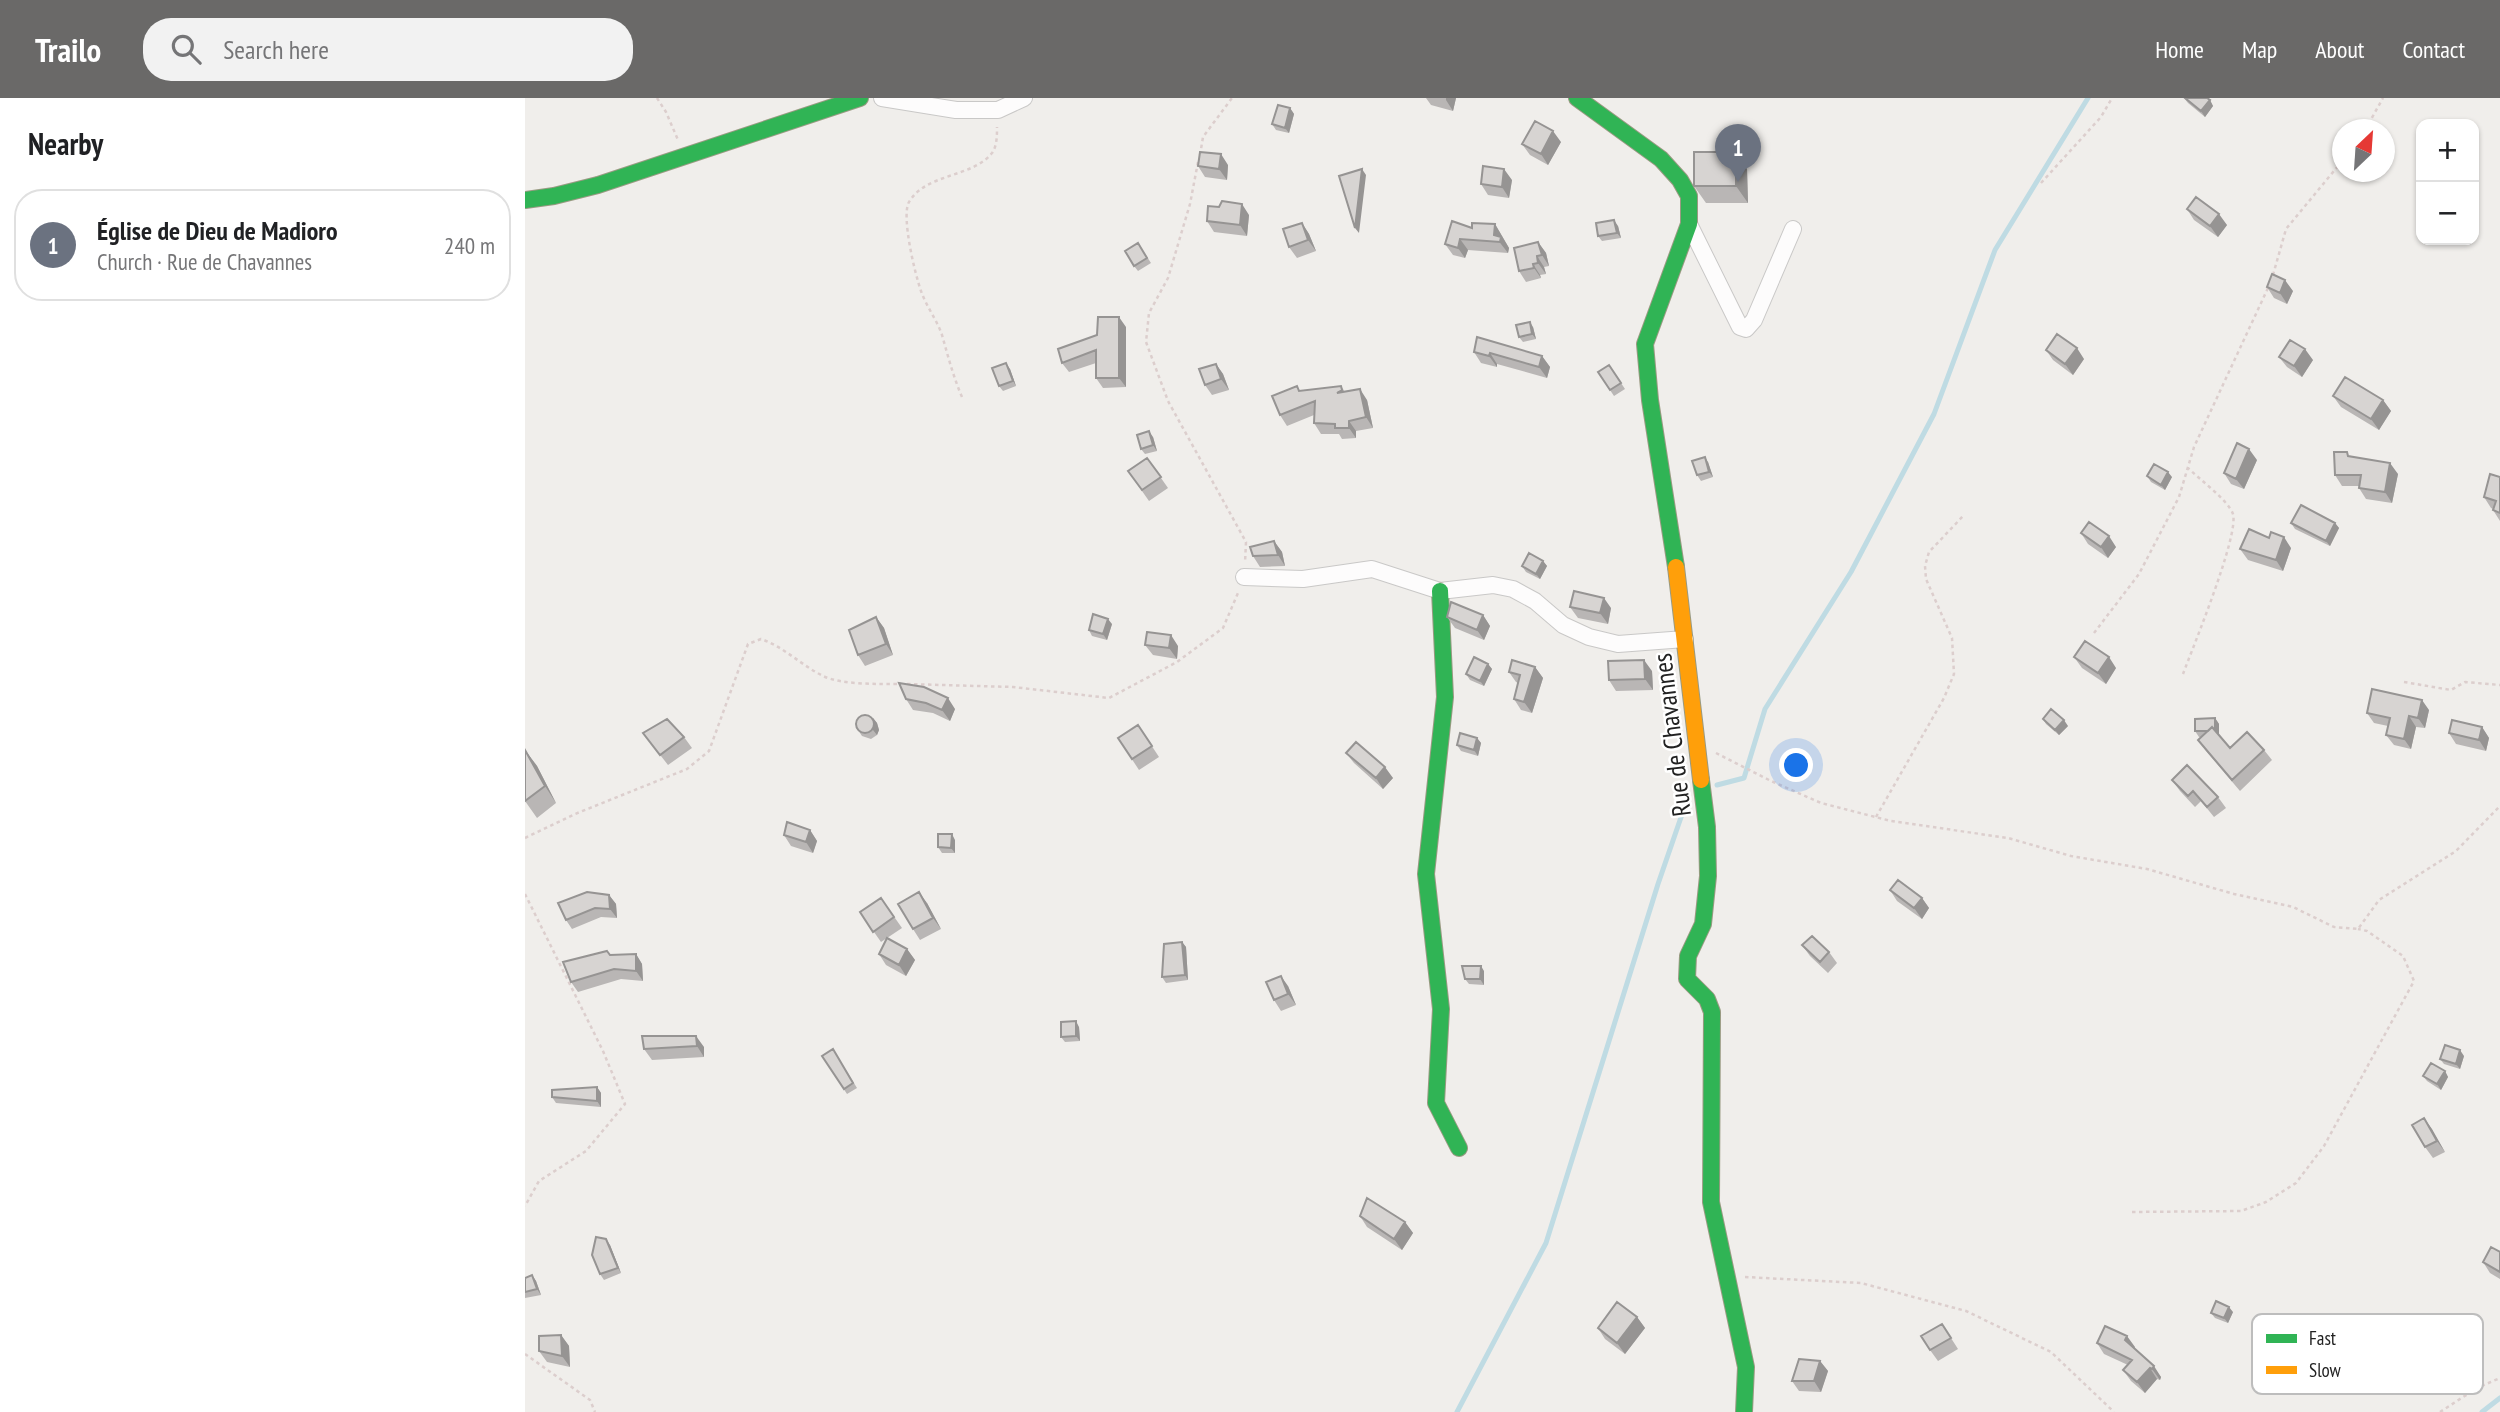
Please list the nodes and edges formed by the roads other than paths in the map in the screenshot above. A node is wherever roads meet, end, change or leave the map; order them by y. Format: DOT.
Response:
graph roads {
  1 [pos="860,98"];
  2 [pos="882,98"];
  3 [pos="1024,98"];
  4 [pos="1577,98"];
  5 [pos="525,200"];
  6 [pos="1689,224"];
  7 [pos="1793,229"];
  8 [pos="1244,578"];
  9 [pos="1440,591"];
  10 [pos="1685,639"];
  11 [pos="1459,1148"];
  12 [pos="1744,1412"];
  1 -- 5 [label="street"];
  2 -- 3 [label="street"];
  4 -- 6 [label="street, Rue de Chavannes"];
  6 -- 7 [label="street"];
  6 -- 10 [label="street, Rue de Chavannes"];
  8 -- 9 [label="street"];
  9 -- 10 [label="street"];
  9 -- 11 [label="street"];
  10 -- 12 [label="street, Rue de Chavannes"];
}
